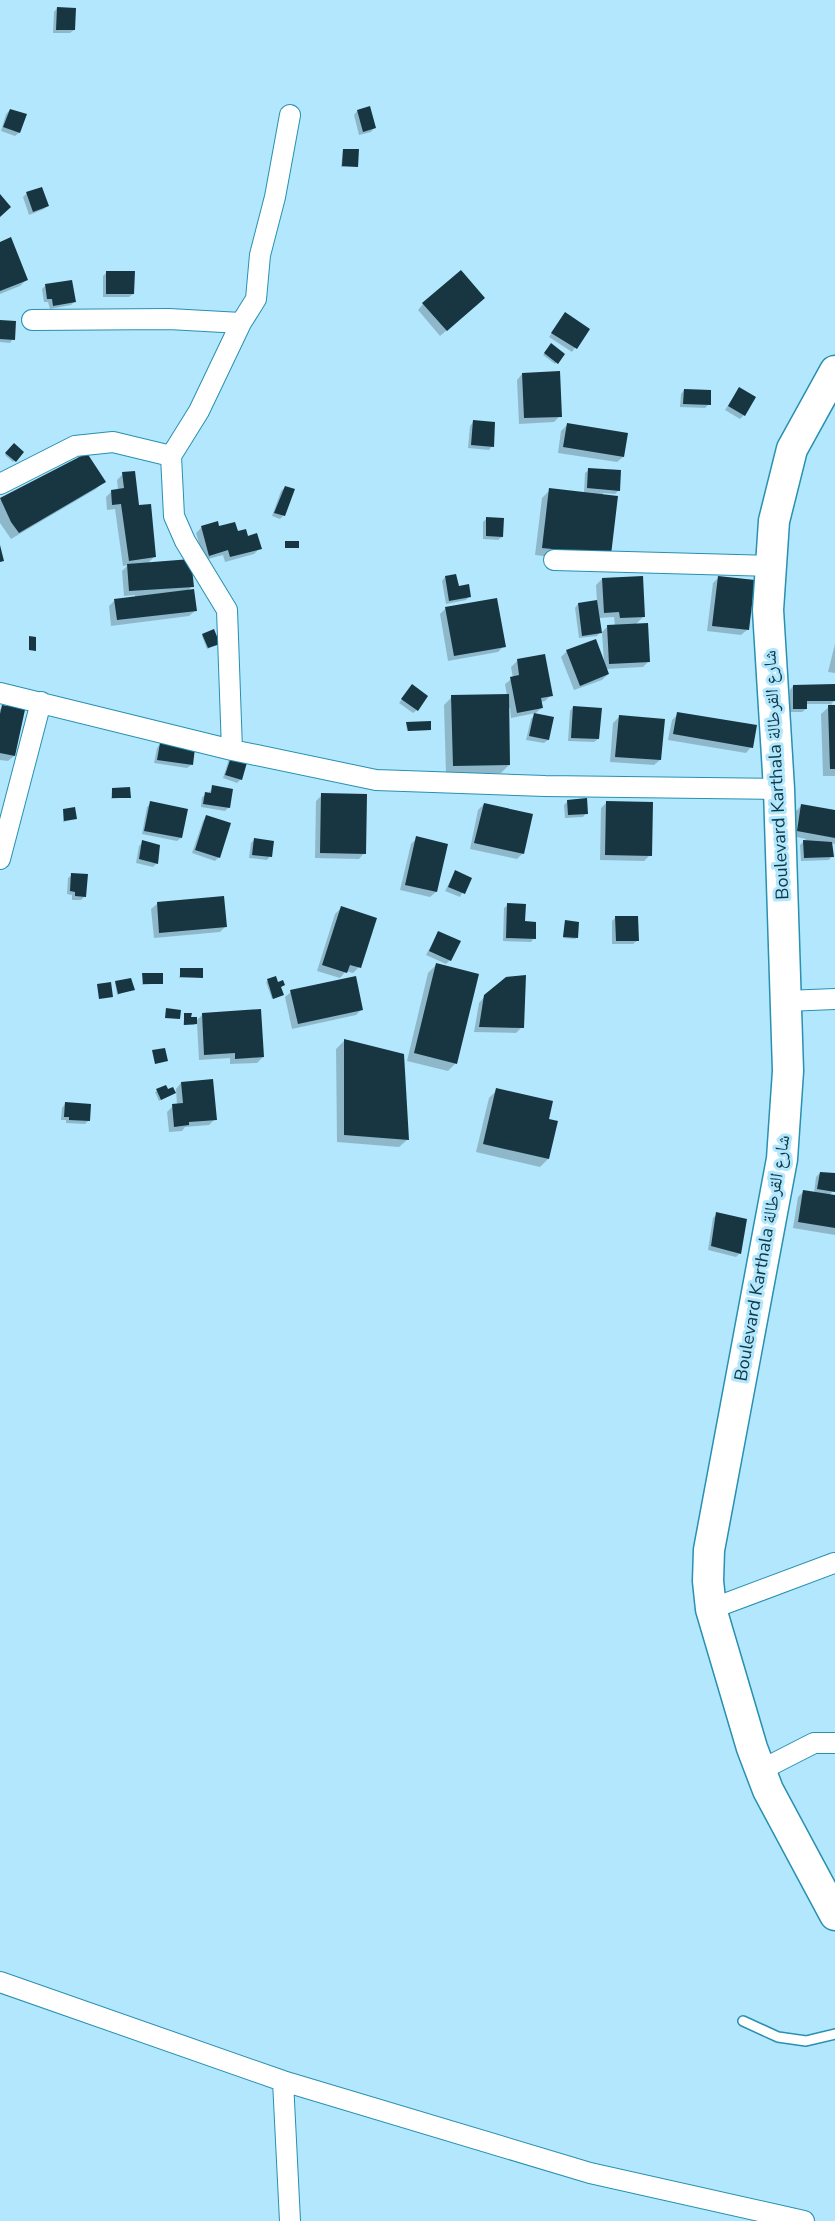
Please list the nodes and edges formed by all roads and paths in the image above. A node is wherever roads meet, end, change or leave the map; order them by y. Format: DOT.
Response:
graph roads {
  1 [pos="290,115"];
  2 [pos="32,320"];
  3 [pos="241,323"];
  4 [pos="835,371"];
  5 [pos="171,456"];
  6 [pos="0,484"];
  7 [pos="554,560"];
  8 [pos="771,566"];
  9 [pos="0,693"];
  10 [pos="41,702"];
  11 [pos="232,750"];
  12 [pos="779,789"];
  13 [pos="0,859"];
  14 [pos="835,999"];
  15 [pos="786,1001"];
  16 [pos="834,1563"];
  17 [pos="711,1609"];
  18 [pos="835,1743"];
  19 [pos="761,1770"];
  20 [pos="835,1915"];
  21 [pos="0,1982"];
  22 [pos="743,2021"];
  23 [pos="835,2034"];
  24 [pos="283,2081"];
  25 [pos="290,2221"];
  26 [pos="804,2221"];
  1 -- 3 [label="street"];
  2 -- 3 [label="street"];
  3 -- 5 [label="street"];
  4 -- 8 [label="main road, Boulevard Karthala شارع القرطالة"];
  5 -- 6 [label="street"];
  5 -- 11 [label="street"];
  7 -- 8 [label="street"];
  8 -- 12 [label="main road, Boulevard Karthala شارع القرطالة"];
  9 -- 10 [label="street"];
  10 -- 11 [label="street"];
  10 -- 13 [label="street"];
  11 -- 12 [label="street"];
  12 -- 15 [label="main road, Boulevard Karthala شارع القرطالة"];
  14 -- 15 [label="street"];
  15 -- 17 [label="main road, Boulevard Karthala شارع القرطالة"];
  16 -- 17 [label="street"];
  17 -- 19 [label="main road, Boulevard Karthala شارع القرطالة"];
  18 -- 19 [label="street"];
  19 -- 20 [label="main road, Boulevard Karthala شارع القرطالة"];
  21 -- 24 [label="street"];
  22 -- 23 [label="lane"];
  24 -- 25 [label="street"];
  24 -- 26 [label="street"];
}
